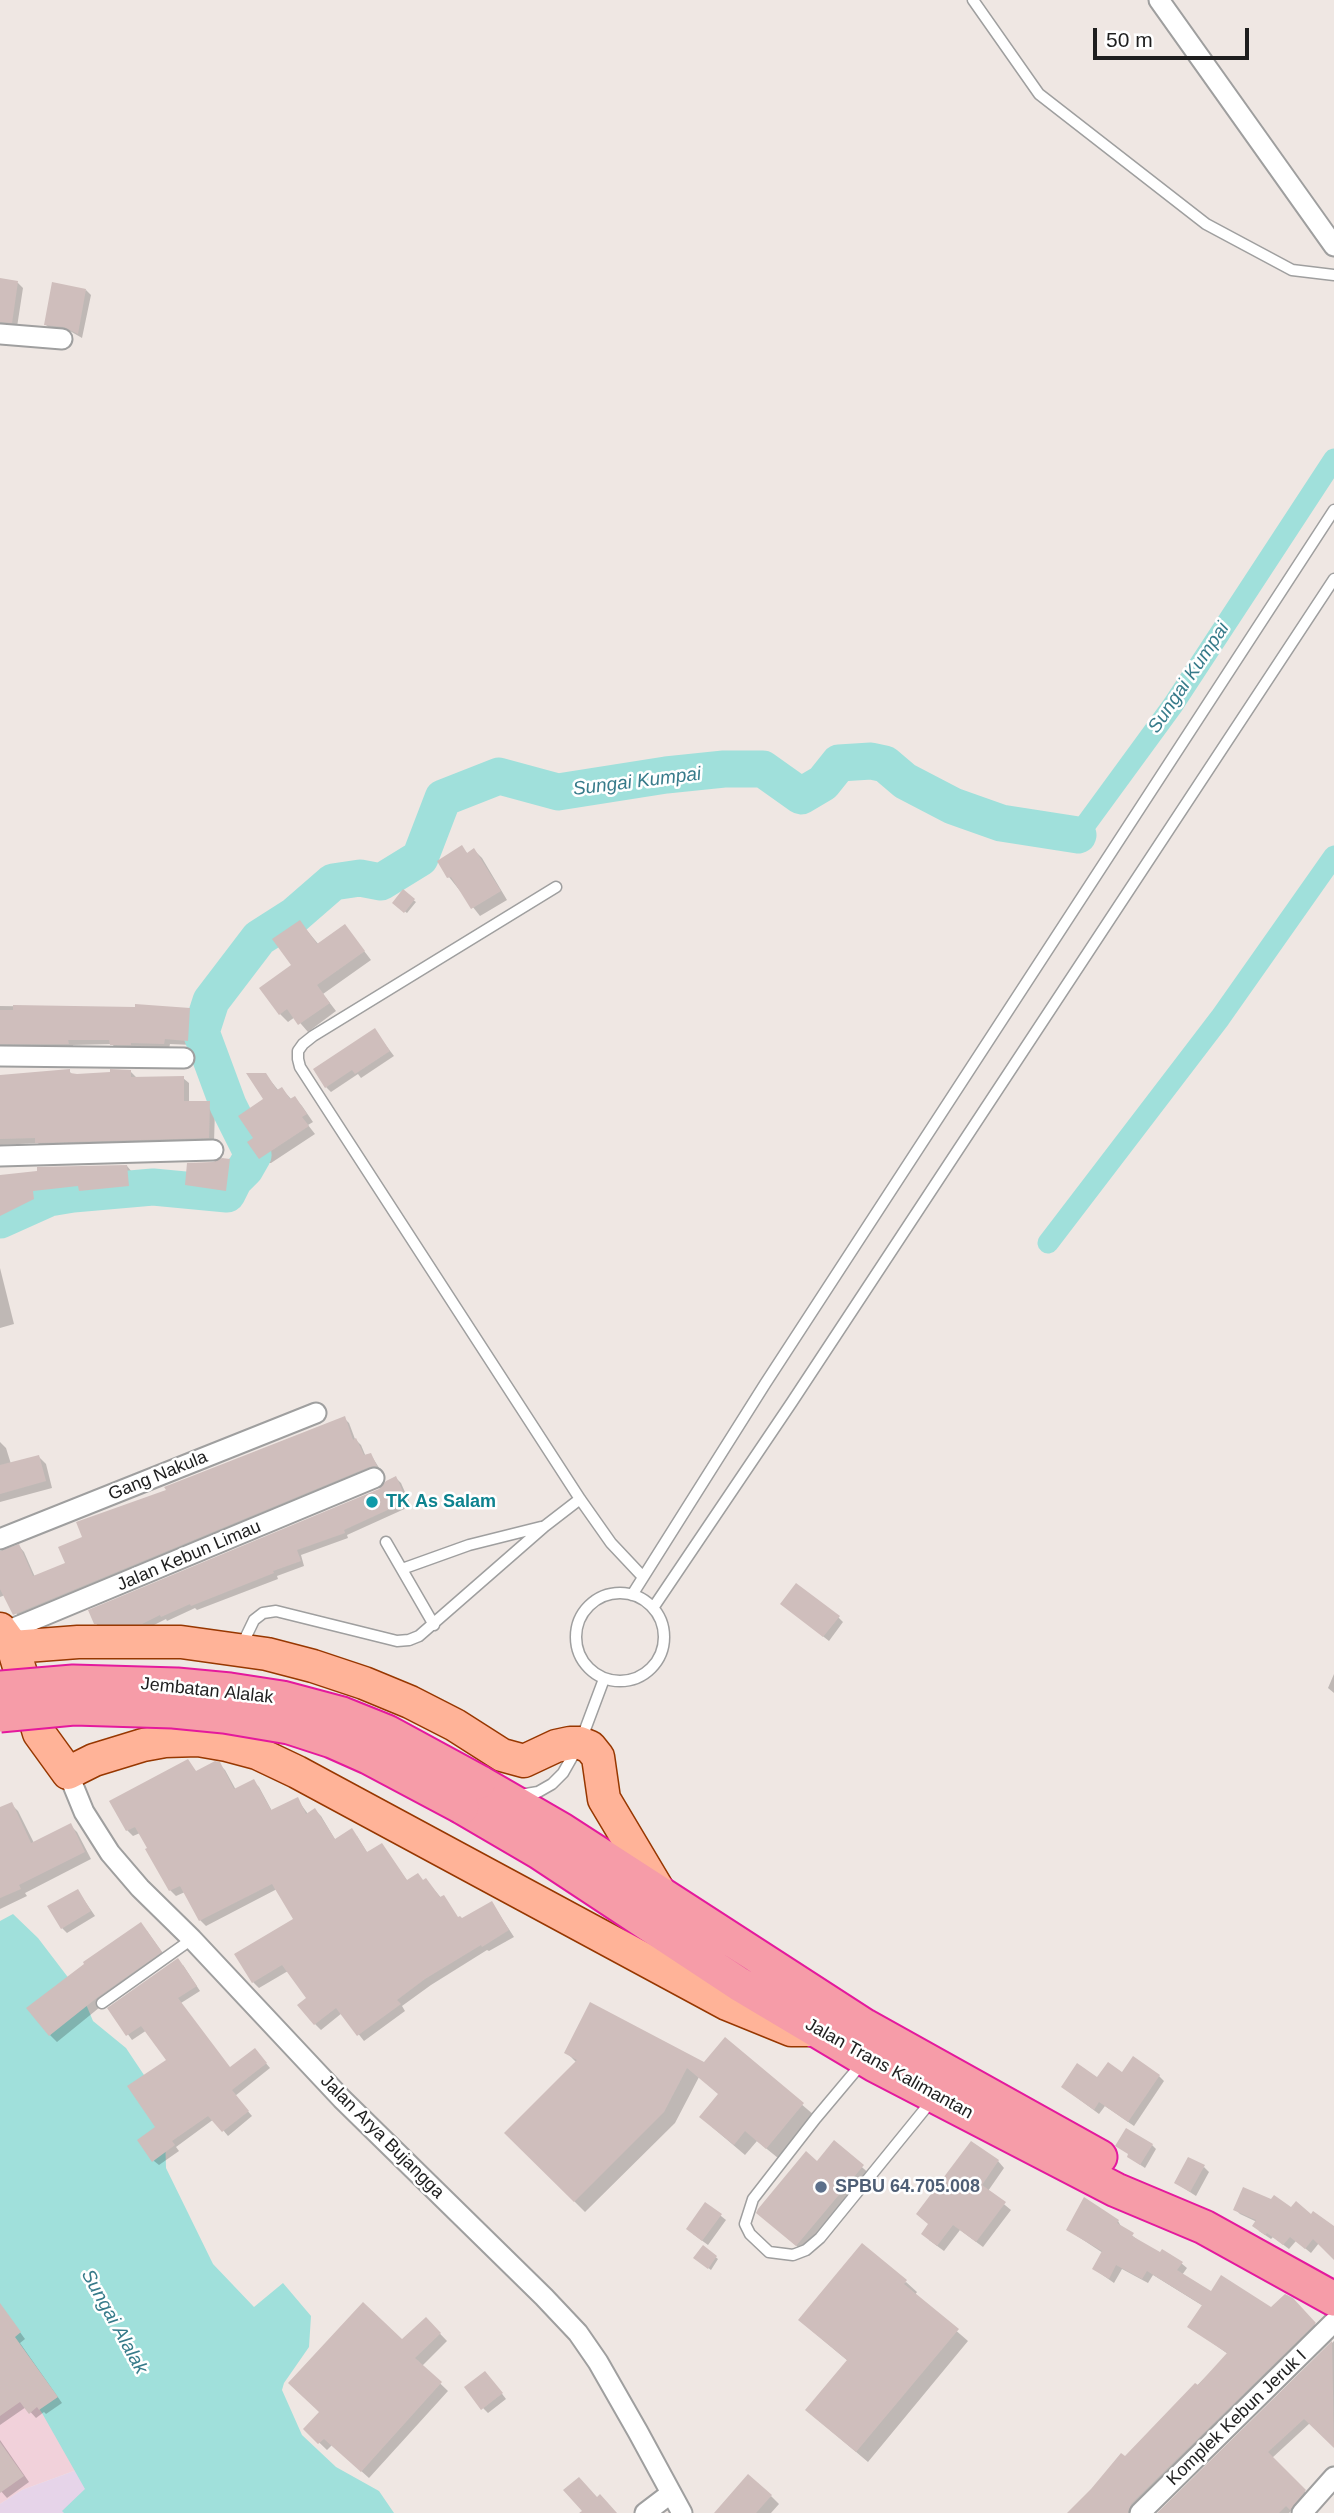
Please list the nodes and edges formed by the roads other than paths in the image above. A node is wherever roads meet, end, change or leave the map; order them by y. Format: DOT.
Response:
graph roads {
  1 [pos="973,0"];
  2 [pos="1159,0"];
  3 [pos="1334,246"];
  4 [pos="1334,275"];
  5 [pos="0,334"];
  6 [pos="62,339"];
  7 [pos="1334,510"];
  8 [pos="1334,579"];
  9 [pos="556,887"];
  10 [pos="0,1056"];
  11 [pos="184,1058"];
  12 [pos="213,1150"];
  13 [pos="0,1156"];
  14 [pos="316,1413"];
  15 [pos="374,1478"];
  16 [pos="580,1499"];
  17 [pos="545,1525"];
  18 [pos="0,1539"];
  19 [pos="386,1542"];
  20 [pos="402,1569"];
  21 [pos="643,1577"];
  22 [pos="632,1595"];
  23 [pos="653,1608"];
  24 [pos="434,1625"];
  25 [pos="5,1636"];
  26 [pos="240,1651"];
  27 [pos="604,1679"];
  28 [pos="0,1688"];
  29 [pos="0,1715"];
  30 [pos="580,1743"];
  31 [pos="68,1773"];
  32 [pos="471,1795"];
  33 [pos="508,1798"];
  34 [pos="660,1893"];
  35 [pos="192,1938"];
  36 [pos="102,2003"];
  37 [pos="814,2029"];
  38 [pos="866,2060"];
  39 [pos="935,2096"];
  40 [pos="1334,2279"];
  41 [pos="1334,2299"];
  42 [pos="1334,2322"];
  43 [pos="1334,2477"];
  44 [pos="670,2494"];
  45 [pos="645,2513"];
  46 [pos="682,2513"];
  47 [pos="1139,2513"];
  48 [pos="1302,2513"];
  1 -- 4 [label="lane"];
  2 -- 3 [label="street"];
  5 -- 6 [label="street"];
  7 -- 21 [label="lane"];
  8 -- 23 [label="lane"];
  9 -- 16 [label="lane"];
  10 -- 11 [label="street"];
  12 -- 13 [label="street"];
  14 -- 18 [label="street, Gang Nakula"];
  15 -- 25 [label="street, Jalan Kebun Limau"];
  16 -- 17 [label="lane"];
  16 -- 21 [label="lane"];
  17 -- 20 [label="lane"];
  17 -- 24 [label="lane"];
  19 -- 20 [label="lane"];
  20 -- 24 [label="lane"];
  21 -- 22 [label="lane"];
  22 -- 23 [label="lane"];
  22 -- 27 [label="lane"];
  23 -- 27 [label="lane"];
  24 -- 26 [label="lane"];
  25 -- 26 [label="main road"];
  25 -- 31 [label="main road"];
  26 -- 30 [label="main road"];
  27 -- 30 [label="lane"];
  28 -- 32 [label="highway, Jembatan Alalak, bridge"];
  29 -- 32 [label="highway, Jembatan Alalak, bridge"];
  30 -- 33 [label="lane"];
  30 -- 34 [label="main road"];
  31 -- 35 [label="street, Jalan Arya Bujangga"];
  31 -- 37 [label="main road"];
  32 -- 33 [label="highway, Jalan Trans Kalimantan"];
  32 -- 37 [label="highway, Jalan Trans Kalimantan"];
  33 -- 34 [label="highway, Jalan Trans Kalimantan"];
  34 -- 40 [label="highway, Jalan Trans Kalimantan"];
  35 -- 36 [label="lane"];
  35 -- 44 [label="street, Jalan Arya Bujangga"];
  37 -- 38 [label="highway, Jalan Trans Kalimantan"];
  38 -- 39 [label="highway, Jalan Trans Kalimantan"];
  38 -- 39 [label="lane"];
  39 -- 41 [label="highway, Jalan Trans Kalimantan"];
  42 -- 47 [label="street, Komplek Kebun Jeruk I"];
  43 -- 48 [label="street"];
  44 -- 45 [label="street"];
  44 -- 46 [label="street, Jalan Arya Bujangga"];
}
